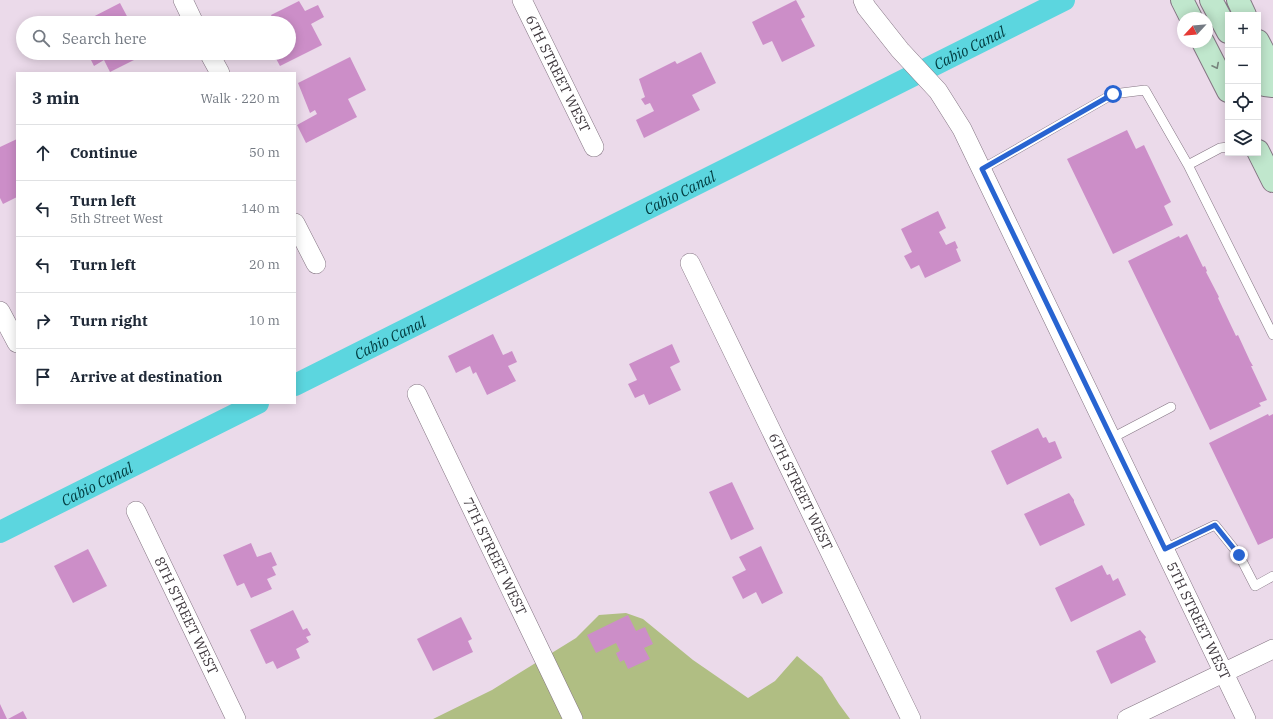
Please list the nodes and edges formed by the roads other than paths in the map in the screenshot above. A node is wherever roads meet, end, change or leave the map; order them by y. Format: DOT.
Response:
graph roads {
  1 [pos="183,0"];
  2 [pos="522,0"];
  3 [pos="1182,0"];
  4 [pos="1212,0"];
  5 [pos="1238,0"];
  6 [pos="866,2"];
  7 [pos="1188,12"];
  8 [pos="1244,12"];
  9 [pos="191,16"];
  10 [pos="1225,26"];
  11 [pos="1261,46"];
  12 [pos="1207,48"];
  13 [pos="214,60"];
  14 [pos="1273,70"];
  15 [pos="220,72"];
  16 [pos="1261,83"];
  17 [pos="1225,85"];
  18 [pos="1273,86"];
  19 [pos="594,147"];
  20 [pos="1225,148"];
  21 [pos="1261,149"];
  22 [pos="1273,151"];
  23 [pos="1260,156"];
  24 [pos="1188,165"];
  25 [pos="982,169"];
  26 [pos="1273,181"];
  27 [pos="296,225"];
  28 [pos="690,263"];
  29 [pos="316,264"];
  30 [pos="0,311"];
  31 [pos="1273,335"];
  32 [pos="16,341"];
  33 [pos="417,394"];
  34 [pos="1171,407"];
  35 [pos="1112,438"];
  36 [pos="136,511"];
  37 [pos="1165,549"];
  38 [pos="1273,576"];
  39 [pos="1273,649"];
  40 [pos="1224,672"];
  41 [pos="236,719"];
  42 [pos="573,719"];
  43 [pos="911,719"];
  44 [pos="1127,719"];
  45 [pos="1246,719"];
  1 -- 9 [label="street"];
  2 -- 19 [label="street, 6TH STREET WEST"];
  3 -- 7 [label="main road"];
  4 -- 10 [label="main road"];
  5 -- 8 [label="main road"];
  6 -- 25 [label="street, 5TH STREET WEST"];
  11 -- 14 [label="main road"];
  12 -- 17 [label="main road, one-way"];
  13 -- 15 [label="street"];
  16 -- 18 [label="main road"];
  20 -- 24 [label="lane"];
  21 -- 22 [label="main road"];
  23 -- 26 [label="main road"];
  24 -- 25 [label="lane"];
  24 -- 31 [label="lane"];
  25 -- 35 [label="street, 5TH STREET WEST"];
  27 -- 29 [label="street"];
  28 -- 43 [label="street, 6TH STREET WEST"];
  30 -- 32 [label="street"];
  33 -- 42 [label="street, 7TH STREET WEST"];
  34 -- 35 [label="lane"];
  35 -- 37 [label="street, 5TH STREET WEST"];
  36 -- 41 [label="street, 8TH STREET WEST"];
  37 -- 38 [label="lane"];
  37 -- 40 [label="street, 5TH STREET WEST"];
  39 -- 40 [label="street"];
  40 -- 44 [label="street"];
  40 -- 45 [label="street, 5TH STREET WEST"];
}
